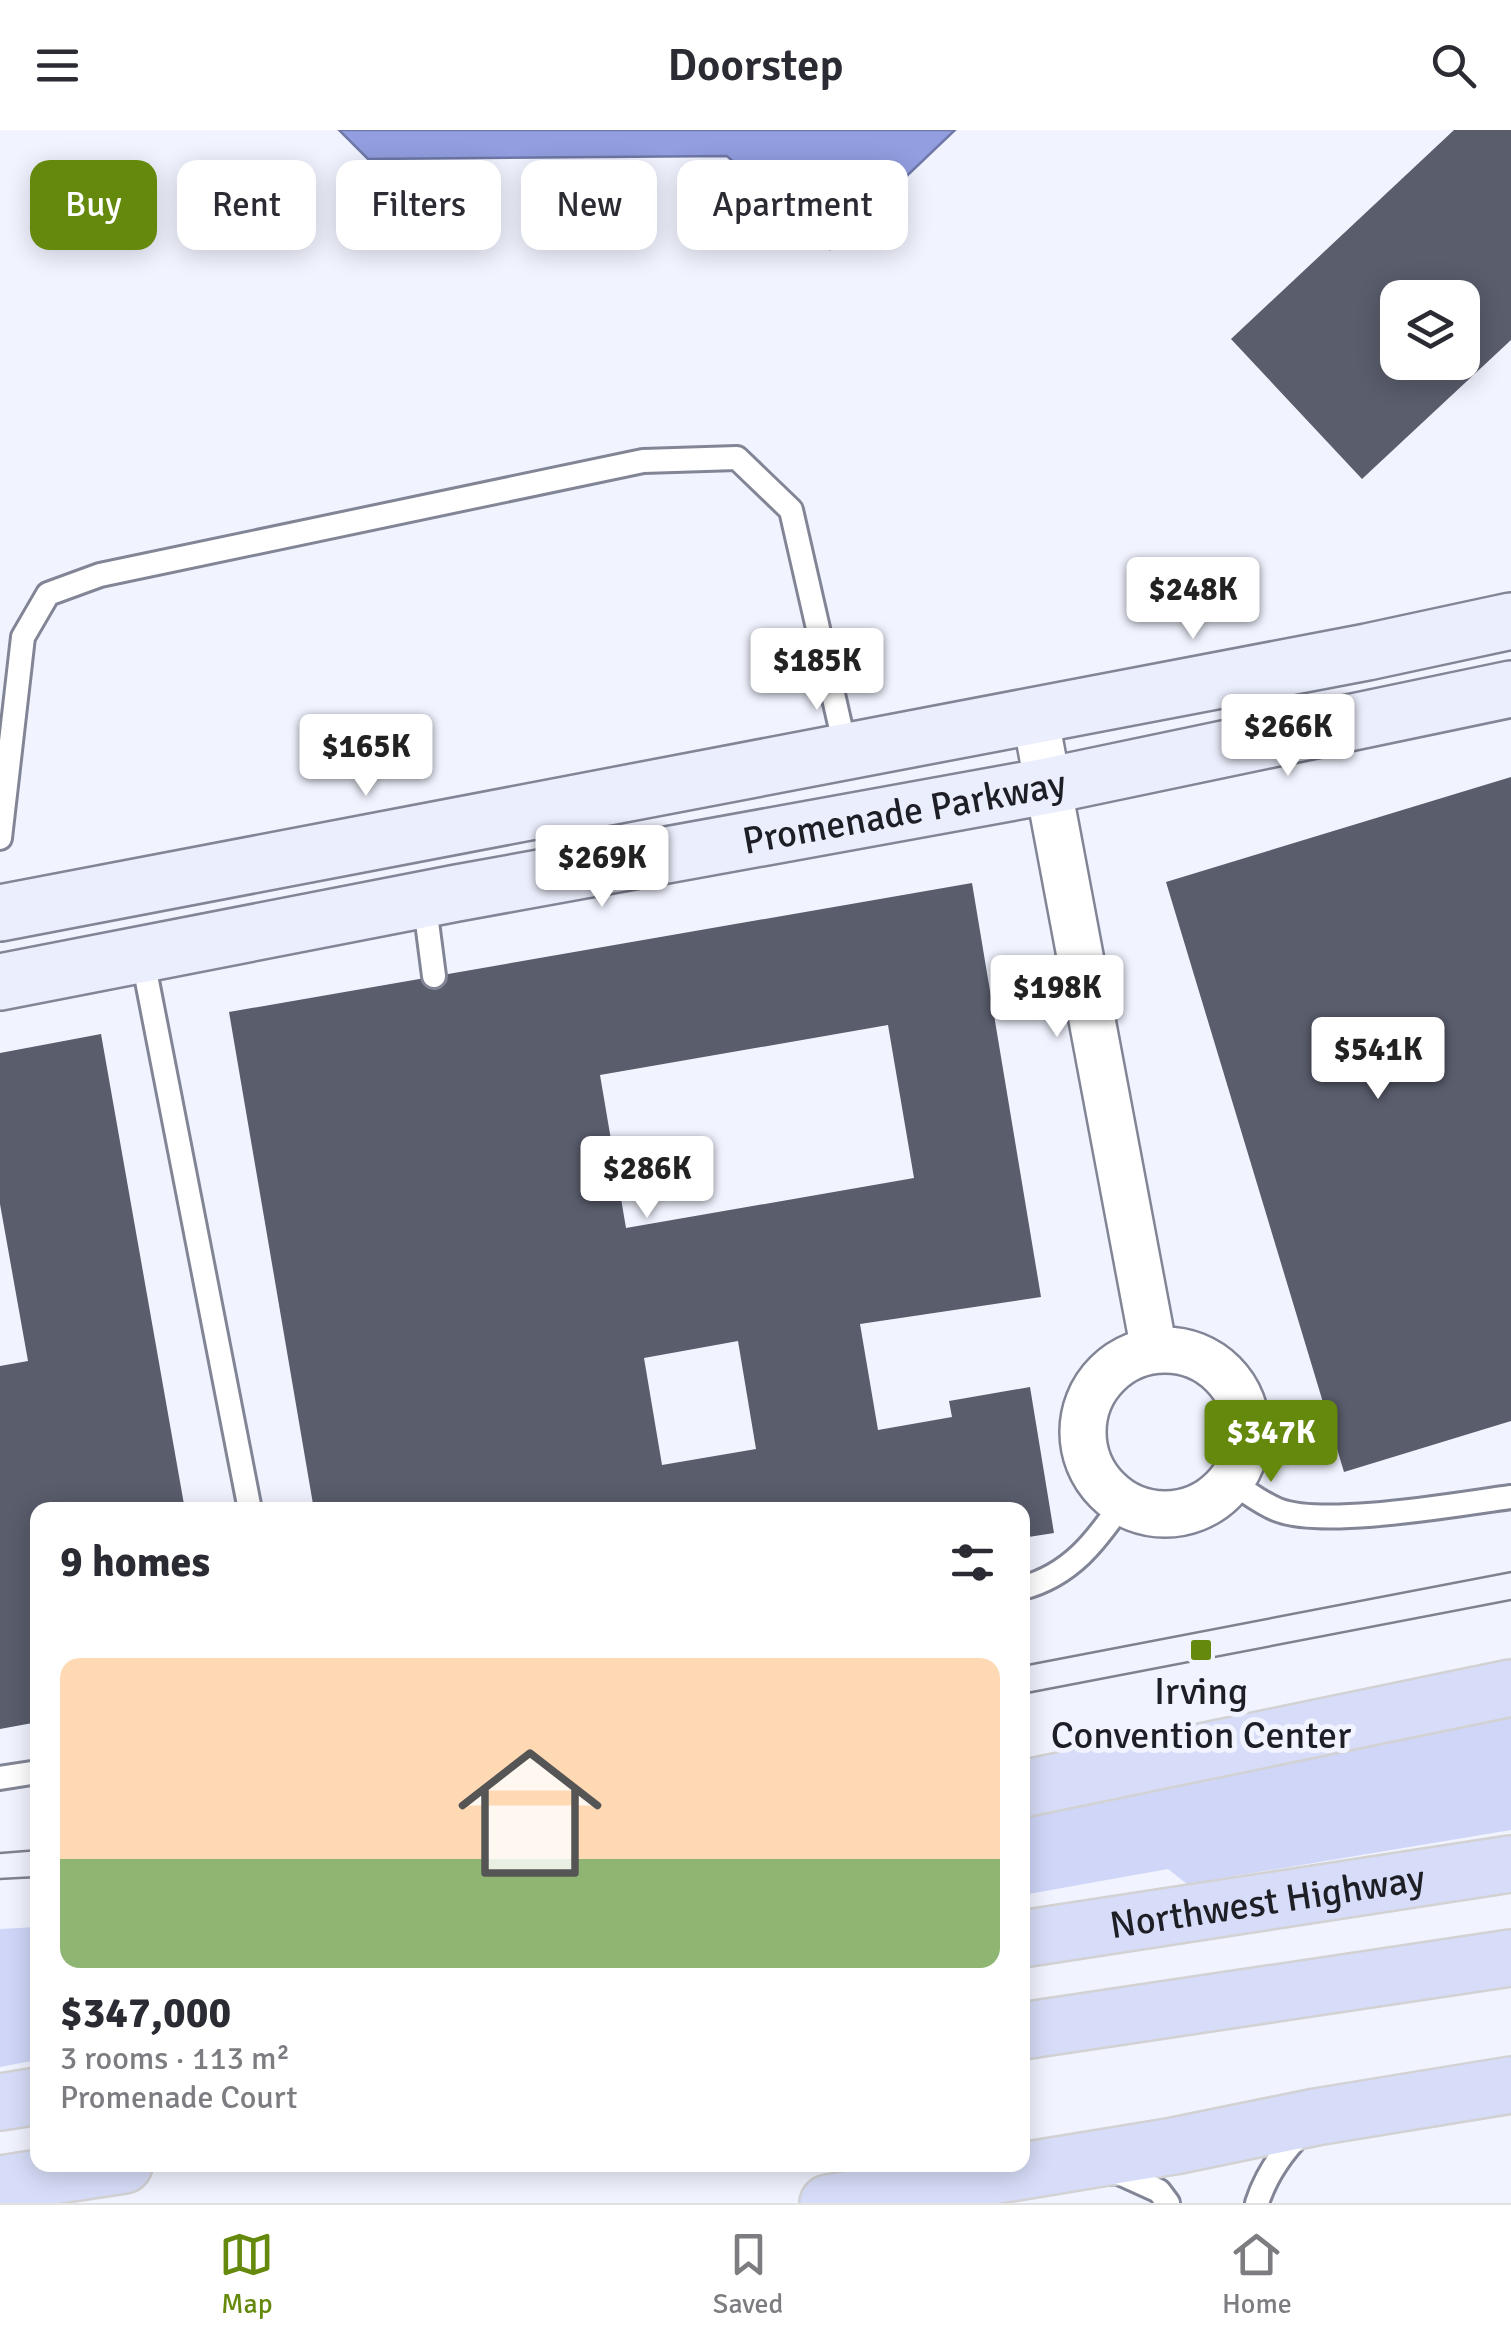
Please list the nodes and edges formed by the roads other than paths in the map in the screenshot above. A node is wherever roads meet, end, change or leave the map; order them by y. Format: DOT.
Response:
graph roads {
  1 [pos="1511,622"];
  2 [pos="1511,689"];
  3 [pos="1035,716"];
  4 [pos="846,751"];
  5 [pos="1047,786"];
  6 [pos="0,838"];
  7 [pos="133,887"];
  8 [pos="424,899"];
  9 [pos="0,912"];
  10 [pos="142,955"];
  11 [pos="434,976"];
  12 [pos="0,982"];
  13 [pos="1154,1350"];
  14 [pos="1231,1482"];
  15 [pos="1511,1497"];
  16 [pos="248,1502"];
  17 [pos="1123,1502"];
  18 [pos="1030,1585"];
  19 [pos="1511,1688"];
  20 [pos="30,1773"];
  21 [pos="0,1778"];
  22 [pos="1030,1788"];
  23 [pos="1511,1864"];
  24 [pos="1030,1937"];
  25 [pos="1511,1958"];
  26 [pos="1030,2030"];
  27 [pos="1511,2085"];
  28 [pos="30,2097"];
  29 [pos="0,2102"];
  30 [pos="1316,2117"];
  31 [pos="1030,2170"];
  32 [pos="78,2172"];
  33 [pos="1016,2172"];
  34 [pos="0,2184"];
  35 [pos="828,2203"];
  36 [pos="848,2203"];
  37 [pos="1168,2203"];
  38 [pos="1257,2203"];
  1 -- 3 [label="street, Promenade Parkway"];
  2 -- 5 [label="street, Promenade Parkway"];
  3 -- 4 [label="street, Promenade Parkway"];
  3 -- 5 [label="street"];
  4 -- 6 [label="lane"];
  4 -- 7 [label="street, Promenade Parkway"];
  5 -- 8 [label="street, Promenade Parkway"];
  5 -- 13 [label="street"];
  7 -- 9 [label="street, Promenade Parkway"];
  7 -- 10 [label="street"];
  8 -- 10 [label="street, Promenade Parkway"];
  8 -- 11 [label="lane"];
  10 -- 12 [label="street, Promenade Parkway"];
  10 -- 16 [label="lane"];
  13 -- 14 [label="street"];
  13 -- 17 [label="street"];
  14 -- 15 [label="lane"];
  14 -- 17 [label="street"];
  17 -- 18 [label="lane"];
  19 -- 22 [label="main road"];
  20 -- 21 [label="lane"];
  23 -- 24 [label="main road, Northwest Highway"];
  25 -- 26 [label="main road"];
  27 -- 30 [label="main road"];
  28 -- 29 [label="main road"];
  30 -- 31 [label="main road"];
  30 -- 38 [label="lane"];
  32 -- 34 [label="main road"];
  33 -- 35 [label="main road"];
  36 -- 37 [label="lane"];
}
